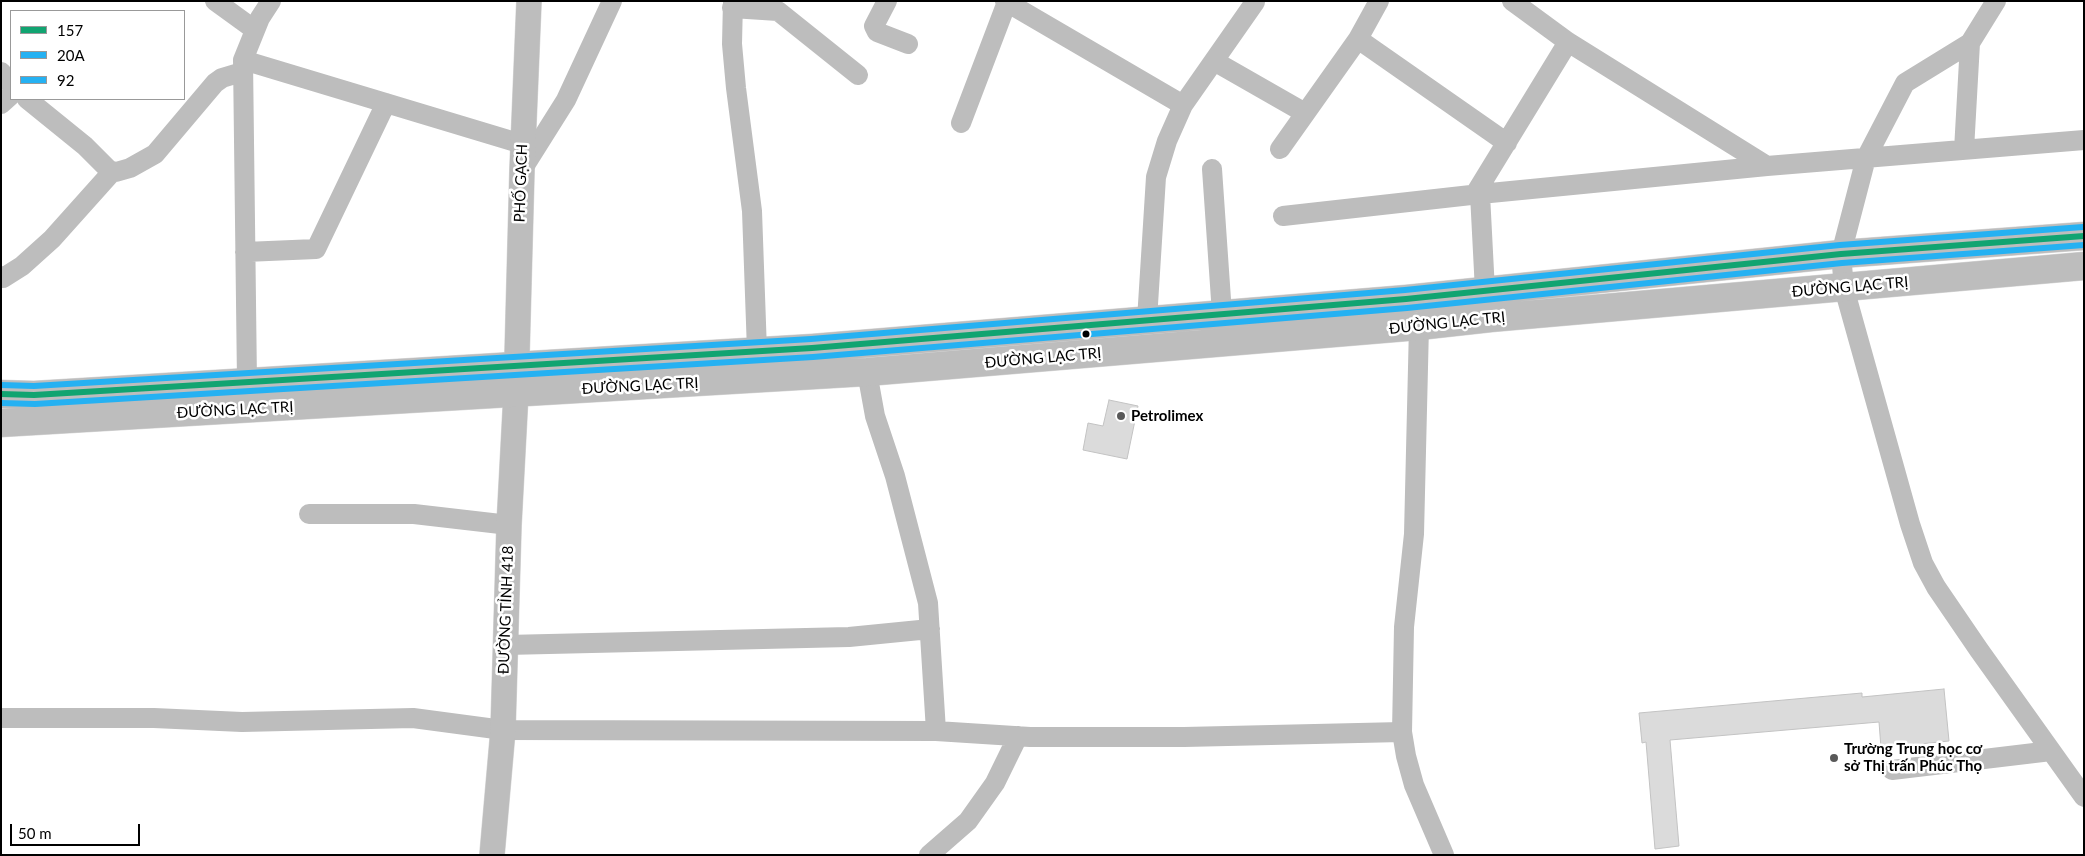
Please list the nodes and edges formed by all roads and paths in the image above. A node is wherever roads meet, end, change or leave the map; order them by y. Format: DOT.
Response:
graph roads {
  1 [pos="215,1"];
  2 [pos="271,1"];
  3 [pos="529,1"];
  4 [pos="612,1"];
  5 [pos="887,1"];
  6 [pos="1379,1"];
  7 [pos="1512,1"];
  8 [pos="1996,1"];
  9 [pos="1006,2"];
  10 [pos="1254,2"];
  11 [pos="732,4"];
  12 [pos="255,30"];
  13 [pos="1358,39"];
  14 [pos="1568,42"];
  15 [pos="1970,43"];
  16 [pos="908,44"];
  17 [pos="1214,61"];
  18 [pos="243,66"];
  19 [pos="1,72"];
  20 [pos="858,75"];
  21 [pos="10,83"];
  22 [pos="28,100"];
  23 [pos="386,103"];
  24 [pos="1183,105"];
  25 [pos="1305,113"];
  26 [pos="961,123"];
  27 [pos="2084,140"];
  28 [pos="1507,143"];
  29 [pos="522,144"];
  30 [pos="1280,148"];
  31 [pos="1964,150"];
  32 [pos="1866,158"];
  33 [pos="1767,166"];
  34 [pos="1212,169"];
  35 [pos="522,170"];
  36 [pos="112,172"];
  37 [pos="1477,194"];
  38 [pos="1283,216"];
  39 [pos="2084,236"];
  40 [pos="245,252"];
  41 [pos="1841,254"];
  42 [pos="2084,266"];
  43 [pos="2,278"];
  44 [pos="1844,288"];
  45 [pos="1484,291"];
  46 [pos="1222,314"];
  47 [pos="1147,320"];
  48 [pos="1419,326"];
  49 [pos="758,351"];
  50 [pos="517,366"];
  51 [pos="866,372"];
  52 [pos="247,382"];
  53 [pos="516,393"];
  54 [pos="1,394"];
  55 [pos="1,423"];
  56 [pos="309,514"];
  57 [pos="508,525"];
  58 [pos="930,629"];
  59 [pos="506,645"];
  60 [pos="1,718"];
  61 [pos="503,730"];
  62 [pos="936,731"];
  63 [pos="1402,732"];
  64 [pos="1018,736"];
  65 [pos="2051,751"];
  66 [pos="1892,770"];
  67 [pos="2084,797"];
  68 [pos="492,855"];
  69 [pos="929,855"];
  70 [pos="1444,855"];
  1 -- 12 [label="street"];
  2 -- 12 [label="street"];
  3 -- 29 [label="main road, PHỐ GẠCH"];
  4 -- 35 [label="street"];
  5 -- 16 [label="street"];
  6 -- 13 [label="street"];
  7 -- 14 [label="street"];
  8 -- 15 [label="street"];
  9 -- 24 [label="street"];
  9 -- 26 [label="street"];
  10 -- 17 [label="street"];
  11 -- 20 [label="street"];
  11 -- 49 [label="street"];
  12 -- 18 [label="street"];
  13 -- 25 [label="street"];
  13 -- 28 [label="street"];
  14 -- 28 [label="street"];
  14 -- 33 [label="street"];
  15 -- 31 [label="street"];
  15 -- 32 [label="street"];
  17 -- 24 [label="street"];
  17 -- 25 [label="street"];
  18 -- 23 [label="street"];
  18 -- 36 [label="street"];
  18 -- 40 [label="street"];
  19 -- 21 [label="street"];
  22 -- 36 [label="street"];
  23 -- 29 [label="street"];
  23 -- 40 [label="street"];
  24 -- 47 [label="street"];
  25 -- 30 [label="street"];
  27 -- 31 [label="street"];
  28 -- 37 [label="street"];
  29 -- 35 [label="main road, PHỐ GẠCH"];
  31 -- 32 [label="street"];
  32 -- 33 [label="street"];
  32 -- 41 [label="street"];
  33 -- 37 [label="street"];
  34 -- 46 [label="street"];
  35 -- 50 [label="main road, PHỐ GẠCH"];
  36 -- 43 [label="street"];
  37 -- 38 [label="street"];
  37 -- 45 [label="street"];
  39 -- 41 [label="highway, ĐƯỜNG LẠC TRỊ"];
  40 -- 52 [label="street"];
  41 -- 44 [label="street"];
  41 -- 45 [label="highway, ĐƯỜNG LẠC TRỊ"];
  42 -- 44 [label="highway, ĐƯỜNG LẠC TRỊ"];
  44 -- 48 [label="highway, ĐƯỜNG LẠC TRỊ"];
  44 -- 65 [label="street"];
  45 -- 46 [label="highway, ĐƯỜNG LẠC TRỊ"];
  46 -- 47 [label="highway, ĐƯỜNG LẠC TRỊ"];
  47 -- 49 [label="highway, ĐƯỜNG LẠC TRỊ"];
  48 -- 51 [label="highway, ĐƯỜNG LẠC TRỊ"];
  48 -- 63 [label="street"];
  49 -- 50 [label="highway, ĐƯỜNG LẠC TRỊ"];
  50 -- 52 [label="highway, ĐƯỜNG LẠC TRỊ"];
  50 -- 53 [label="main road, ĐƯỜNG TỈNH 418"];
  51 -- 53 [label="highway, ĐƯỜNG LẠC TRỊ"];
  51 -- 58 [label="street"];
  52 -- 54 [label="highway, ĐƯỜNG LẠC TRỊ"];
  53 -- 55 [label="highway, ĐƯỜNG LẠC TRỊ"];
  53 -- 57 [label="main road, ĐƯỜNG TỈNH 418"];
  56 -- 57 [label="street"];
  57 -- 59 [label="main road, ĐƯỜNG TỈNH 418"];
  58 -- 59 [label="street"];
  58 -- 62 [label="street"];
  59 -- 61 [label="main road, ĐƯỜNG TỈNH 418"];
  60 -- 61 [label="street"];
  61 -- 62 [label="street"];
  61 -- 68 [label="main road, ĐƯỜNG TỈNH 418"];
  62 -- 64 [label="street"];
  63 -- 64 [label="street"];
  63 -- 70 [label="street"];
  64 -- 69 [label="street"];
  65 -- 66 [label="street"];
  65 -- 67 [label="street"];
}
